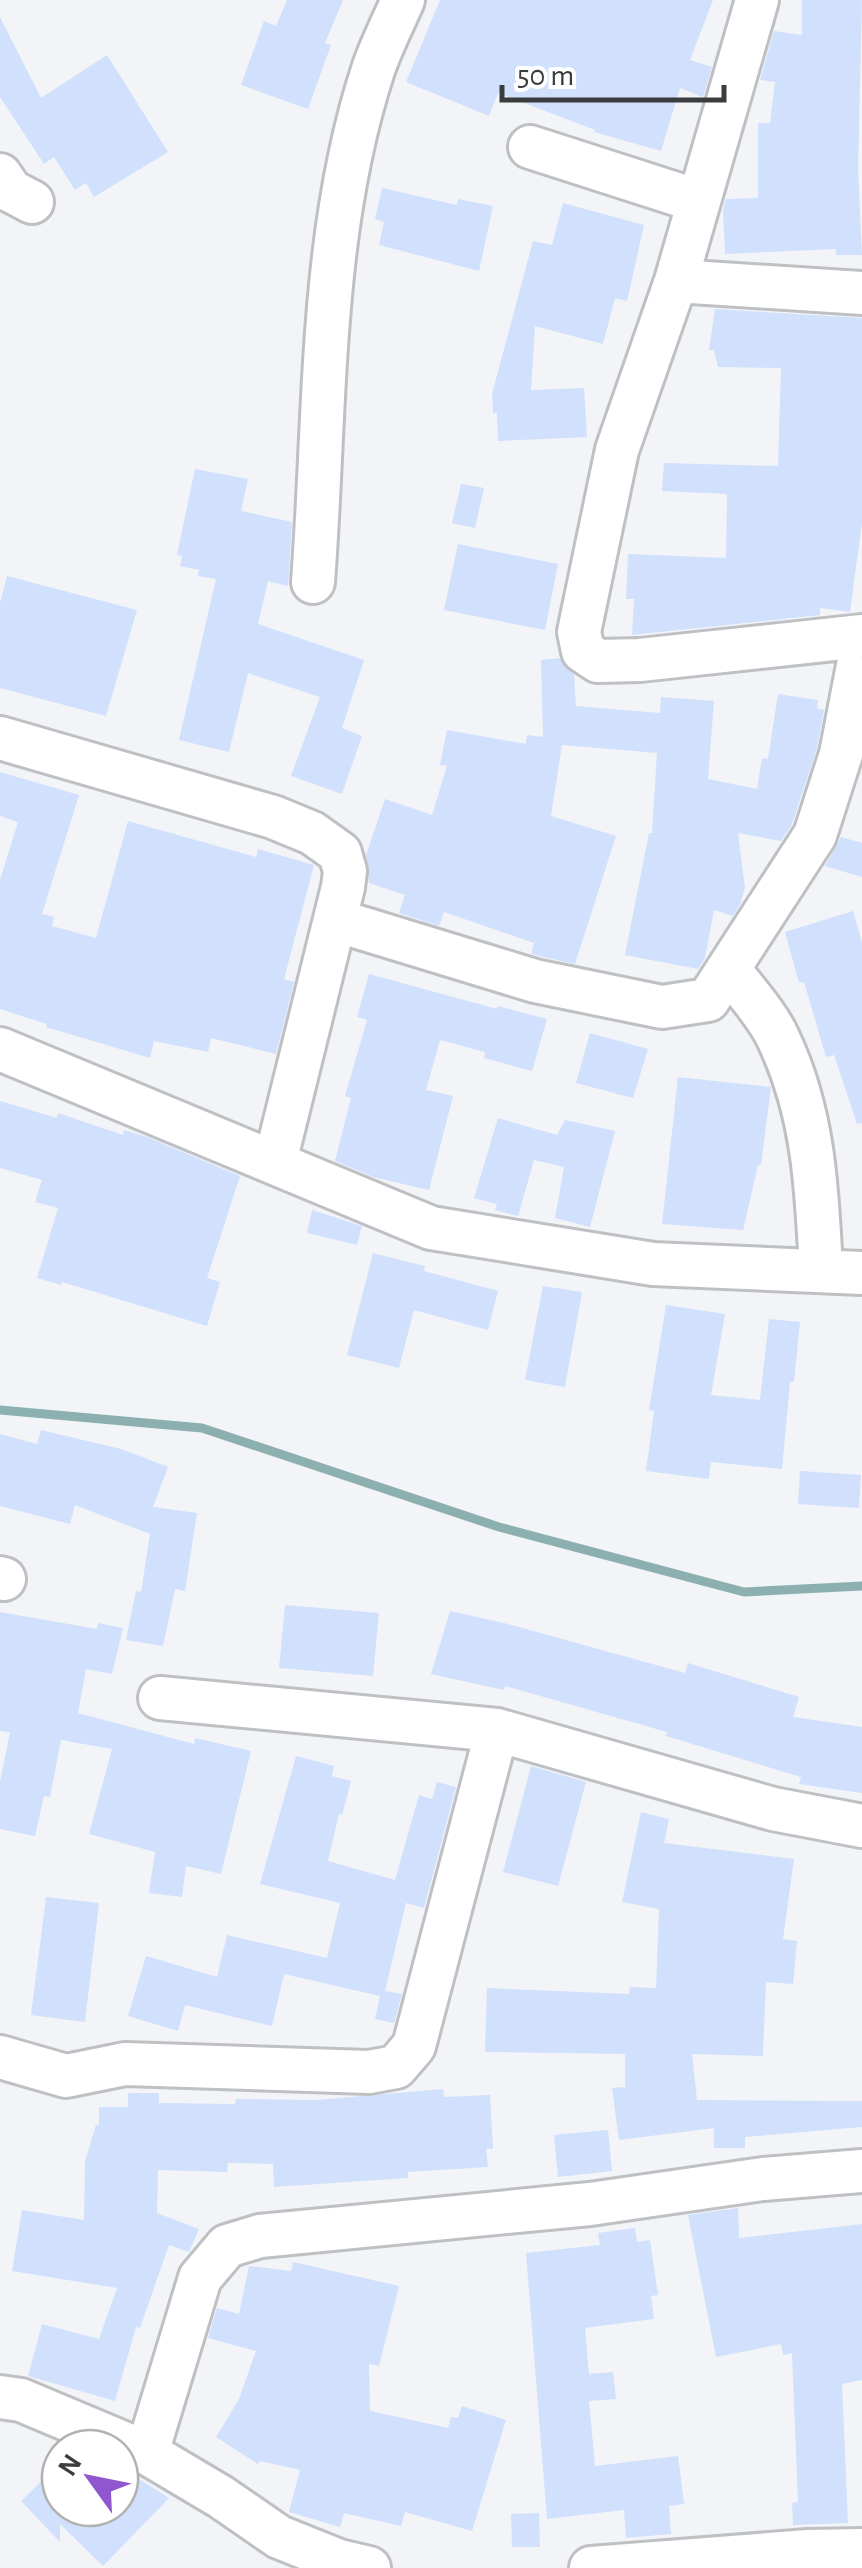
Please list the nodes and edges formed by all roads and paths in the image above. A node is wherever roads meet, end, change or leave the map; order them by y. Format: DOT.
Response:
graph roads {
  1 [pos="403,0"];
  2 [pos="757,0"];
  3 [pos="530,147"];
  4 [pos="698,201"];
  5 [pos="676,281"];
  6 [pos="862,293"];
  7 [pos="313,582"];
  8 [pos="862,636"];
  9 [pos="862,645"];
  10 [pos="0,738"];
  11 [pos="335,920"];
  12 [pos="729,969"];
  13 [pos="0,1049"];
  14 [pos="276,1162"];
  15 [pos="842,1272"];
  16 [pos="160,1698"];
  17 [pos="497,1730"];
  18 [pos="862,1826"];
  19 [pos="0,2056"];
  20 [pos="862,2171"];
  21 [pos="0,2397"];
  22 [pos="147,2453"];
  23 [pos="862,2550"];
  24 [pos="369,2568"];
  25 [pos="591,2568"];
  1 -- 7 [label="street"];
  2 -- 4 [label="street"];
  3 -- 4 [label="street"];
  4 -- 5 [label="street"];
  5 -- 6 [label="street"];
  5 -- 8 [label="street"];
  9 -- 12 [label="street"];
  10 -- 11 [label="street"];
  11 -- 12 [label="street"];
  11 -- 14 [label="street"];
  12 -- 15 [label="street"];
  13 -- 14 [label="street"];
  14 -- 15 [label="street"];
  16 -- 17 [label="street"];
  17 -- 18 [label="street"];
  17 -- 19 [label="street"];
  20 -- 22 [label="street"];
  21 -- 22 [label="street"];
  22 -- 24 [label="street"];
  23 -- 25 [label="street"];
}
